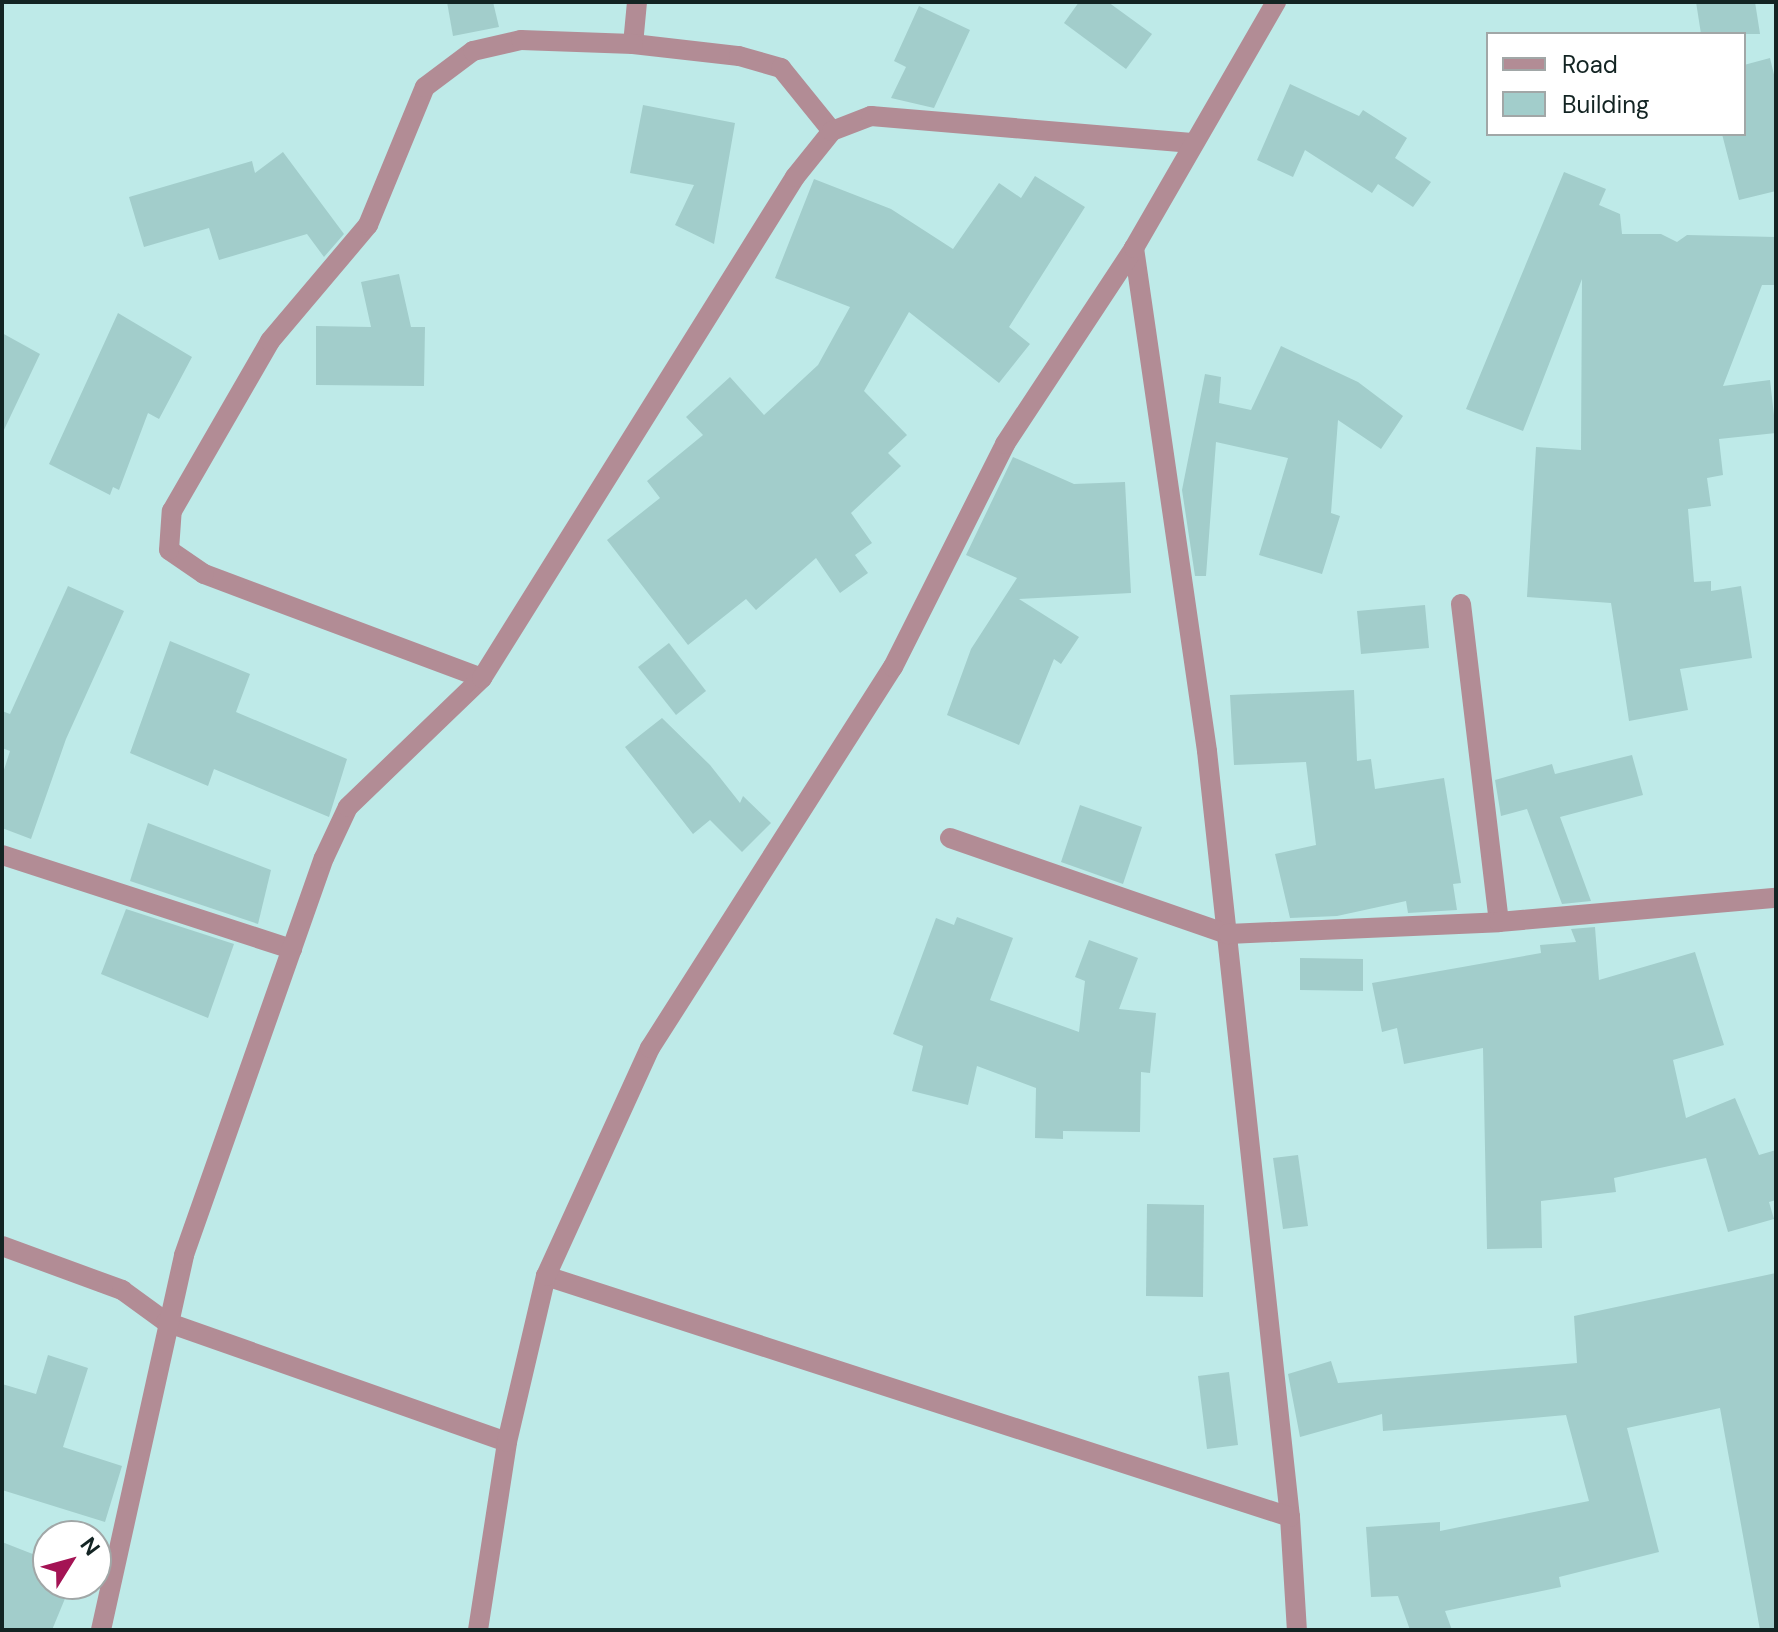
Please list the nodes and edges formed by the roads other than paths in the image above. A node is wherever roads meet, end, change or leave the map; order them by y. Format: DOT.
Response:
graph roads {
  1 [pos="637,2"];
  2 [pos="1276,2"];
  3 [pos="633,44"];
  4 [pos="832,131"];
  5 [pos="1192,143"];
  6 [pos="1134,248"];
  7 [pos="1461,604"];
  8 [pos="482,678"];
  9 [pos="950,838"];
  10 [pos="2,855"];
  11 [pos="1776,898"];
  12 [pos="1499,922"];
  13 [pos="1228,934"];
  14 [pos="292,949"];
  15 [pos="2,1246"];
  16 [pos="546,1276"];
  17 [pos="166,1322"];
  18 [pos="507,1442"];
  19 [pos="1290,1517"];
  20 [pos="101,1630"];
  21 [pos="478,1630"];
  22 [pos="1297,1630"];
  1 -- 3 [label="street"];
  2 -- 5 [label="street"];
  3 -- 4 [label="street"];
  3 -- 8 [label="street"];
  4 -- 5 [label="street"];
  4 -- 8 [label="street"];
  5 -- 6 [label="street"];
  6 -- 13 [label="street"];
  6 -- 16 [label="street"];
  7 -- 12 [label="street"];
  8 -- 14 [label="street"];
  9 -- 13 [label="street"];
  10 -- 14 [label="street"];
  11 -- 12 [label="street"];
  12 -- 13 [label="street"];
  13 -- 19 [label="street"];
  14 -- 17 [label="street"];
  15 -- 17 [label="street"];
  16 -- 18 [label="street"];
  16 -- 19 [label="street"];
  17 -- 18 [label="street"];
  17 -- 20 [label="street"];
  18 -- 21 [label="street"];
  19 -- 22 [label="street"];
}
